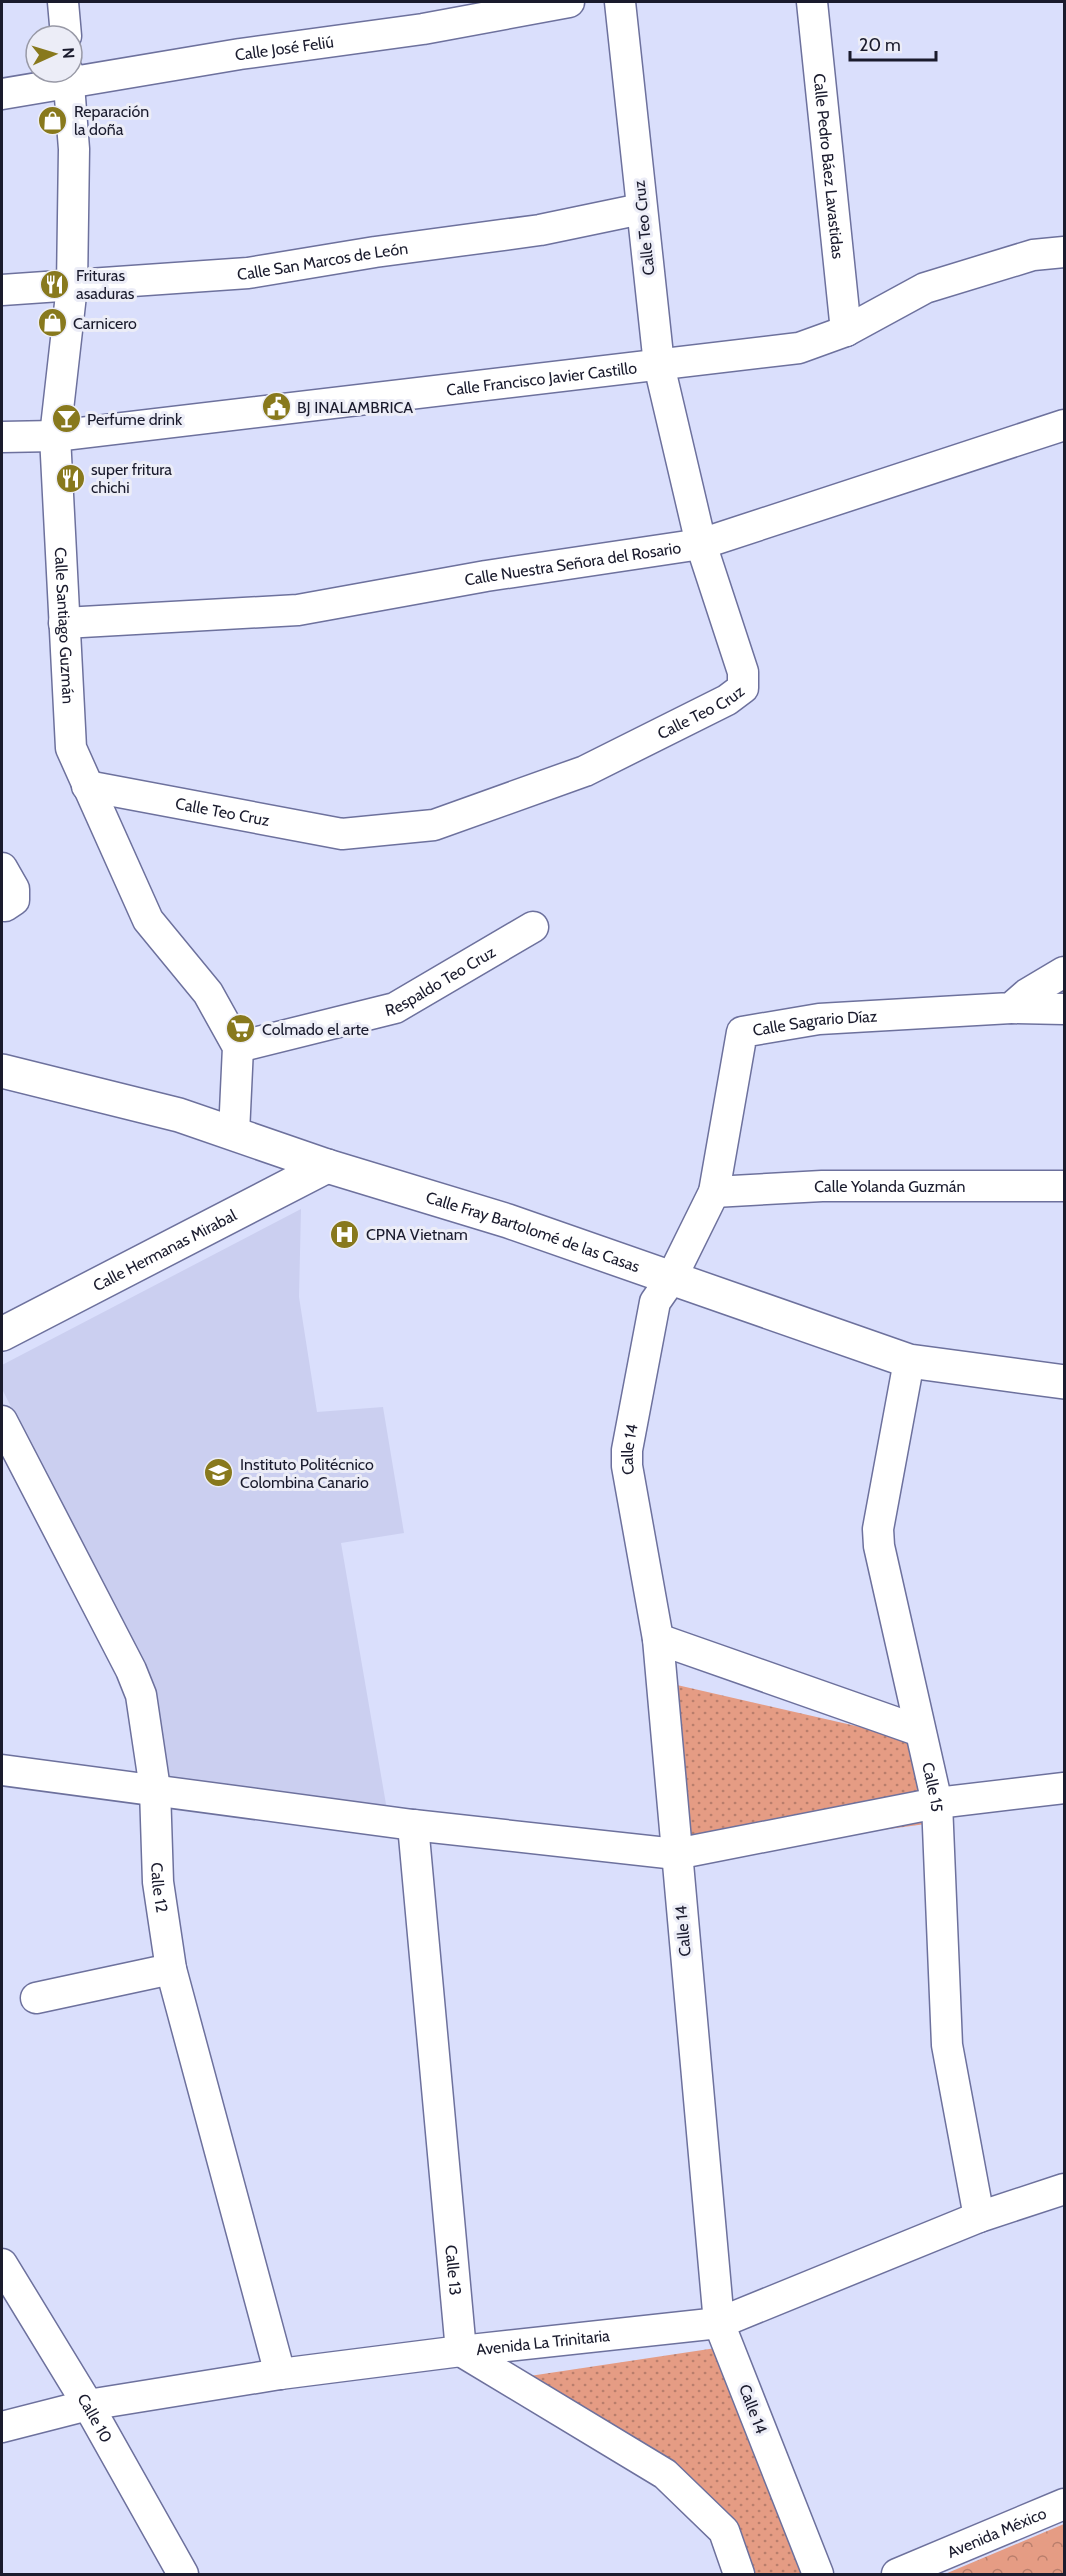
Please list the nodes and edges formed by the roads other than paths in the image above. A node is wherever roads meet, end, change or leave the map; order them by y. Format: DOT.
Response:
graph roads {
  1 [pos="63,2"];
  2 [pos="569,2"];
  3 [pos="620,2"];
  4 [pos="812,2"];
  5 [pos="65,24"];
  6 [pos="84,75"];
  7 [pos="41,84"];
  8 [pos="69,84"];
  9 [pos="2,94"];
  10 [pos="641,209"];
  11 [pos="1065,252"];
  12 [pos="72,286"];
  13 [pos="2,290"];
  14 [pos="846,331"];
  15 [pos="659,365"];
  16 [pos="1065,425"];
  17 [pos="55,435"];
  18 [pos="2,437"];
  19 [pos="701,544"];
  20 [pos="64,623"];
  21 [pos="87,786"];
  22 [pos="533,927"];
  23 [pos="1065,972"];
  24 [pos="1011,1008"];
  25 [pos="1065,1009"];
  26 [pos="238,1047"];
  27 [pos="2,1071"];
  28 [pos="234,1133"];
  29 [pos="327,1167"];
  30 [pos="1065,1186"];
  31 [pos="714,1192"];
  32 [pos="671,1279"];
  33 [pos="2,1334"];
  34 [pos="909,1361"];
  35 [pos="1065,1382"];
  36 [pos="2,1420"];
  37 [pos="658,1639"];
  38 [pos="920,1731"];
  39 [pos="2,1770"];
  40 [pos="1065,1788"];
  41 [pos="155,1789"];
  42 [pos="937,1803"];
  43 [pos="413,1825"];
  44 [pos="676,1854"];
  45 [pos="171,1969"];
  46 [pos="36,1998"];
  47 [pos="1065,2189"];
  48 [pos="979,2217"];
  49 [pos="2,2264"];
  50 [pos="719,2323"];
  51 [pos="461,2351"];
  52 [pos="280,2374"];
  53 [pos="88,2405"];
  54 [pos="2,2427"];
  55 [pos="1065,2504"];
  56 [pos="183,2574"];
  57 [pos="739,2574"];
  58 [pos="818,2574"];
  59 [pos="897,2574"];
  1 -- 5 [label="street"];
  2 -- 6 [label="street, Calle José Feliú"];
  3 -- 10 [label="street, Calle Teo Cruz"];
  4 -- 14 [label="street, Calle Pedro Báez Lavastidas"];
  7 -- 9 [label="street, Calle José Feliú"];
  8 -- 12 [label="street, Calle Santiago Guzmán"];
  10 -- 12 [label="street, Calle San Marcos de León"];
  10 -- 15 [label="street, Calle Teo Cruz"];
  11 -- 14 [label="street, Calle Francisco Javier Castillo"];
  12 -- 13 [label="street, Calle San Marcos de León"];
  12 -- 17 [label="street, Calle Santiago Guzmán"];
  14 -- 15 [label="street, Calle Francisco Javier Castillo"];
  15 -- 17 [label="street, Calle Francisco Javier Castillo"];
  15 -- 19 [label="street, Calle Teo Cruz"];
  16 -- 19 [label="street, Calle Nuestra Señora del Rosario"];
  17 -- 18 [label="street, Calle Francisco Javier Castillo"];
  17 -- 20 [label="street, Calle Santiago Guzmán"];
  19 -- 20 [label="street, Calle Nuestra Señora del Rosario"];
  19 -- 21 [label="street, Calle Teo Cruz"];
  20 -- 21 [label="street, Calle Santiago Guzmán"];
  21 -- 26 [label="street, Calle Santiago Guzmán"];
  22 -- 26 [label="street, Respaldo Teo Cruz"];
  23 -- 24 [label="street"];
  24 -- 25 [label="street"];
  24 -- 31 [label="street, Calle Sagrario Díaz"];
  26 -- 28 [label="street"];
  27 -- 28 [label="main road, Calle Fray Bartolomé de las Casas"];
  28 -- 29 [label="main road, Calle Fray Bartolomé de las Casas"];
  29 -- 32 [label="main road, Calle Fray Bartolomé de las Casas"];
  29 -- 33 [label="main road, Calle Hermanas Mirabal"];
  30 -- 31 [label="street, Calle Yolanda Guzmán"];
  31 -- 32 [label="street, Calle Sagrario Díaz"];
  32 -- 34 [label="main road, Calle Fray Bartolomé de las Casas"];
  32 -- 37 [label="street, Calle 14"];
  34 -- 35 [label="main road, Calle Fray Bartolomé de las Casas"];
  34 -- 38 [label="street, Calle 15"];
  36 -- 41 [label="street, Calle 12"];
  37 -- 38 [label="street"];
  37 -- 44 [label="street, Calle 14"];
  38 -- 42 [label="street, Calle 15"];
  39 -- 41 [label="street"];
  40 -- 42 [label="street"];
  41 -- 43 [label="street"];
  41 -- 45 [label="street, Calle 12"];
  42 -- 44 [label="street"];
  42 -- 48 [label="street, Calle 15"];
  43 -- 44 [label="street"];
  43 -- 51 [label="street, Calle 13"];
  44 -- 50 [label="street, Calle 14"];
  45 -- 46 [label="street"];
  45 -- 52 [label="street, Calle 12"];
  47 -- 48 [label="street, Avenida La Trinitaria"];
  48 -- 50 [label="street, Avenida La Trinitaria"];
  49 -- 53 [label="street, Calle 10"];
  50 -- 51 [label="street, Avenida La Trinitaria"];
  50 -- 58 [label="street, Calle 14"];
  51 -- 52 [label="street, Avenida La Trinitaria"];
  51 -- 57 [label="street"];
  52 -- 53 [label="street, Avenida La Trinitaria"];
  53 -- 54 [label="street, Avenida La Trinitaria"];
  53 -- 56 [label="street, Calle 10"];
  55 -- 59 [label="street, Avenida México"];
}
